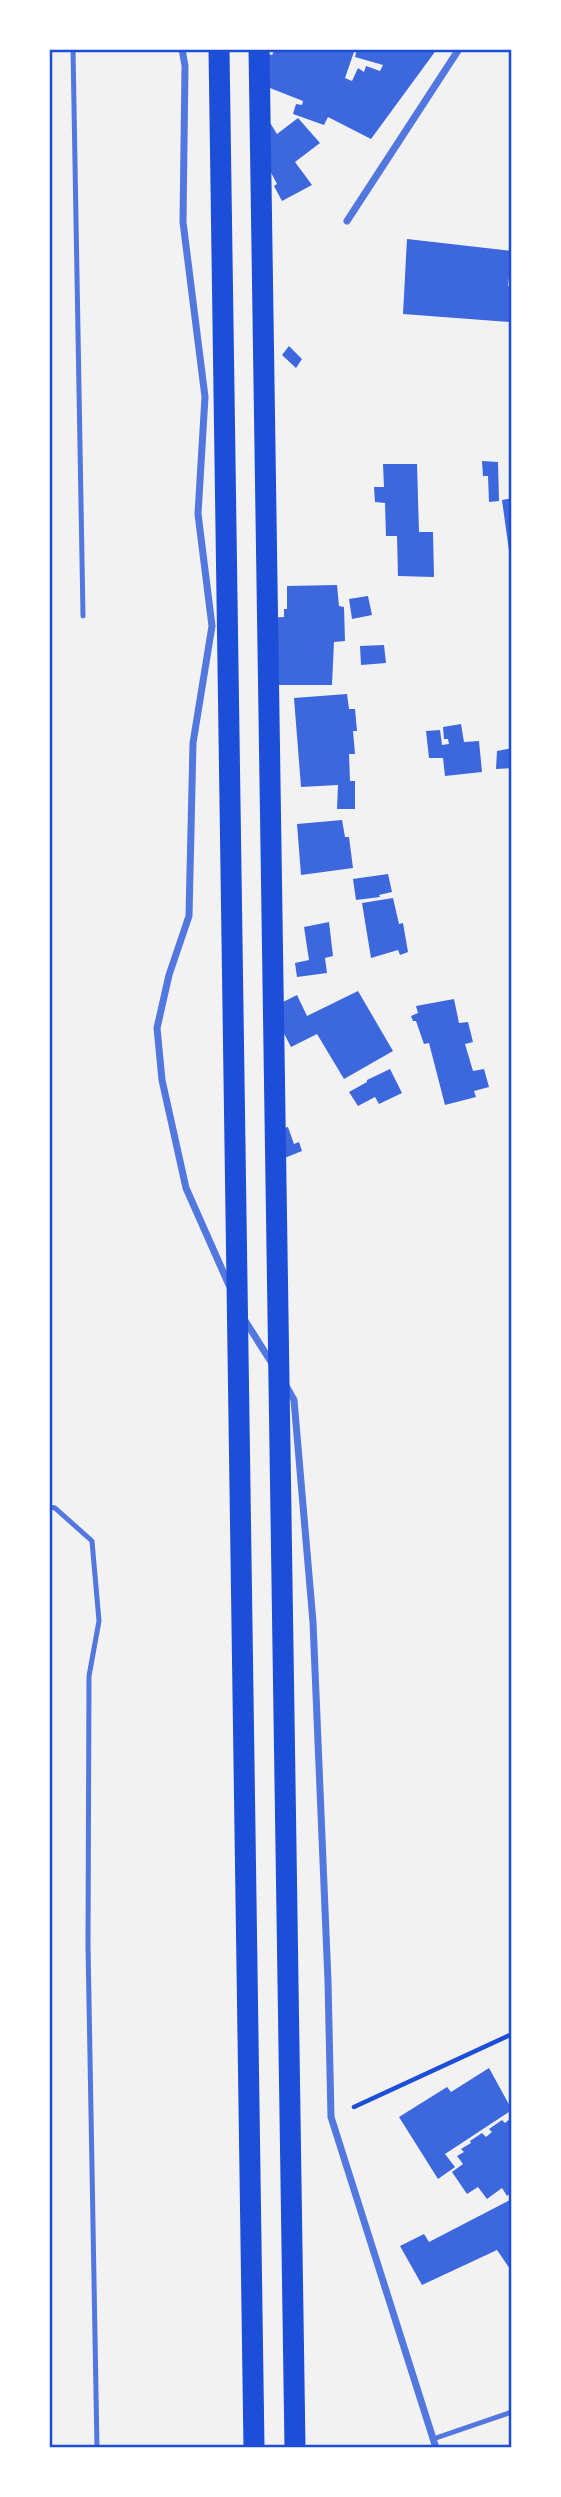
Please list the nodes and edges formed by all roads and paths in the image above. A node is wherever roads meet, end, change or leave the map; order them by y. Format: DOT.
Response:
graph roads {
  1 [pos="73,49"];
  2 [pos="182,49"];
  3 [pos="219,49"];
  4 [pos="259,49"];
  5 [pos="459,49"];
  6 [pos="347,221"];
  7 [pos="83,616"];
  8 [pos="49,1507"];
  9 [pos="512,2034"];
  10 [pos="331,2118"];
  11 [pos="512,2412"];
  12 [pos="433,2439"];
  13 [pos="97,2448"];
  14 [pos="254,2448"];
  15 [pos="295,2448"];
  16 [pos="436,2448"];
  1 -- 7 [label="lane"];
  2 -- 10 [label="street"];
  3 -- 14 [label="highway"];
  4 -- 15 [label="highway"];
  5 -- 6 [label="street"];
  8 -- 13 [label="lane"];
  9 -- 10 [label="path"];
  10 -- 12 [label="street"];
  11 -- 12 [label="lane"];
  12 -- 16 [label="street"];
}
